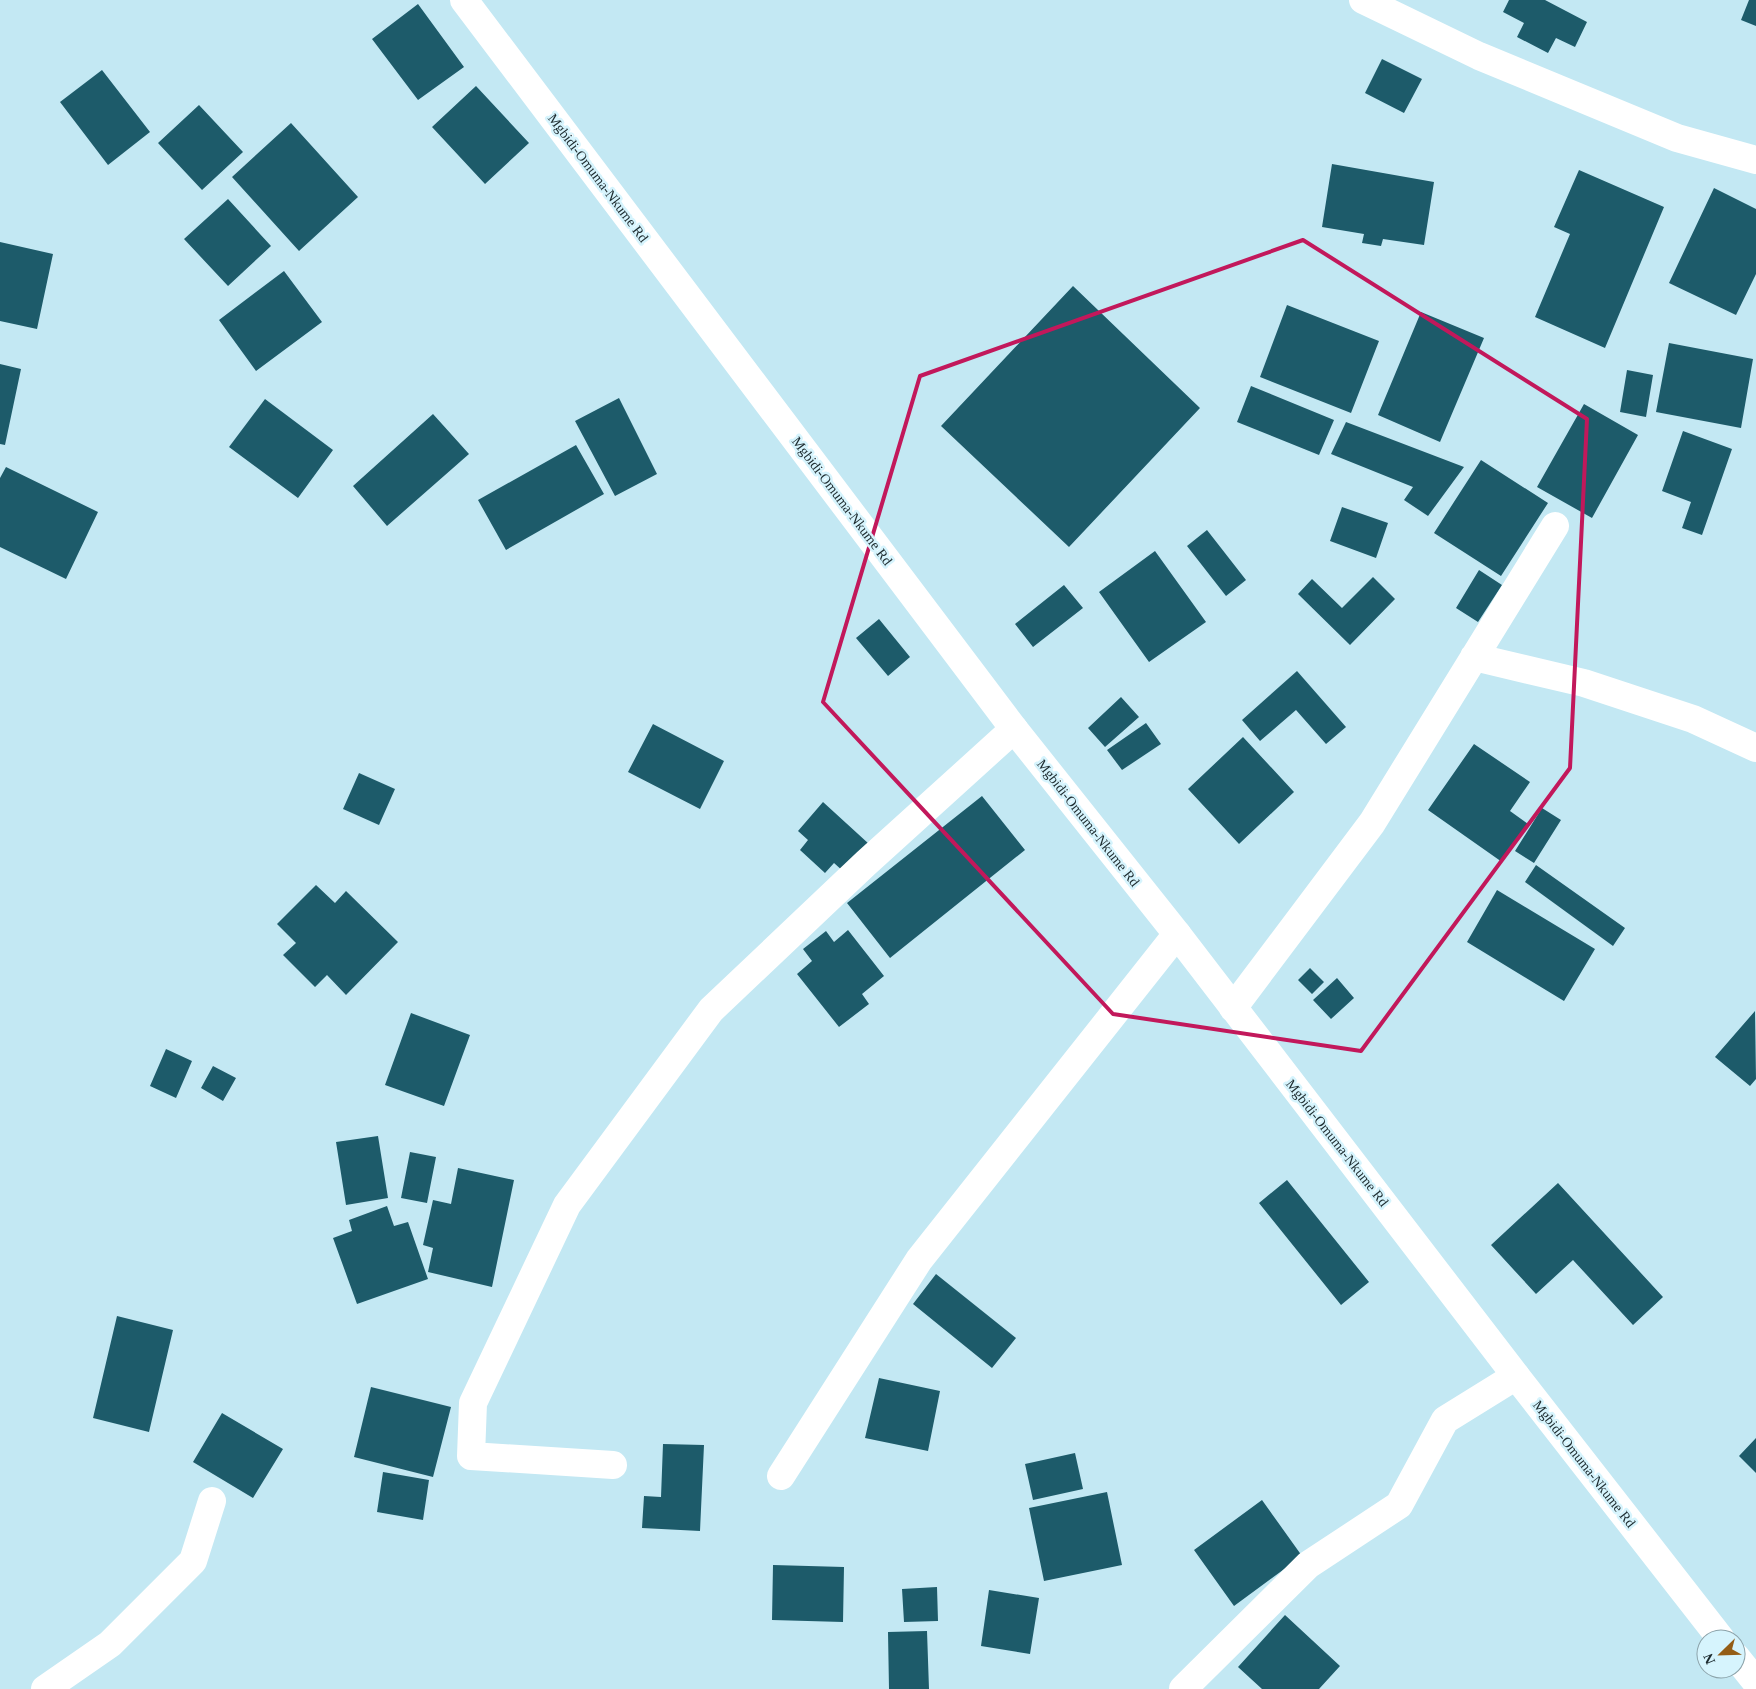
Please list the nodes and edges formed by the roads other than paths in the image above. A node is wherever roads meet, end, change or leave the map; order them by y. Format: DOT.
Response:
graph roads {
  1 [pos="464,0"];
  2 [pos="1363,0"];
  3 [pos="1756,160"];
  4 [pos="1555,526"];
  5 [pos="1474,657"];
  6 [pos="1014,729"];
  7 [pos="1756,748"];
  8 [pos="1177,934"];
  9 [pos="1233,1008"];
  10 [pos="1516,1376"];
  11 [pos="612,1465"];
  12 [pos="780,1476"];
  13 [pos="212,1501"];
  14 [pos="1713,1629"];
  15 [pos="1746,1670"];
  16 [pos="1756,1682"];
  17 [pos="45,1689"];
  18 [pos="1183,1689"];
  1 -- 6 [label="street, Mgbidi-Omuma-Nkume Rd"];
  2 -- 3 [label="street"];
  4 -- 5 [label="street"];
  5 -- 7 [label="street"];
  5 -- 9 [label="street"];
  6 -- 8 [label="street, Mgbidi-Omuma-Nkume Rd"];
  6 -- 11 [label="street"];
  8 -- 9 [label="street, Mgbidi-Omuma-Nkume Rd"];
  8 -- 12 [label="street"];
  9 -- 10 [label="street, Mgbidi-Omuma-Nkume Rd"];
  10 -- 14 [label="street, Mgbidi-Omuma-Nkume Rd"];
  10 -- 18 [label="street"];
  13 -- 17 [label="street"];
  15 -- 16 [label="street"];
}
